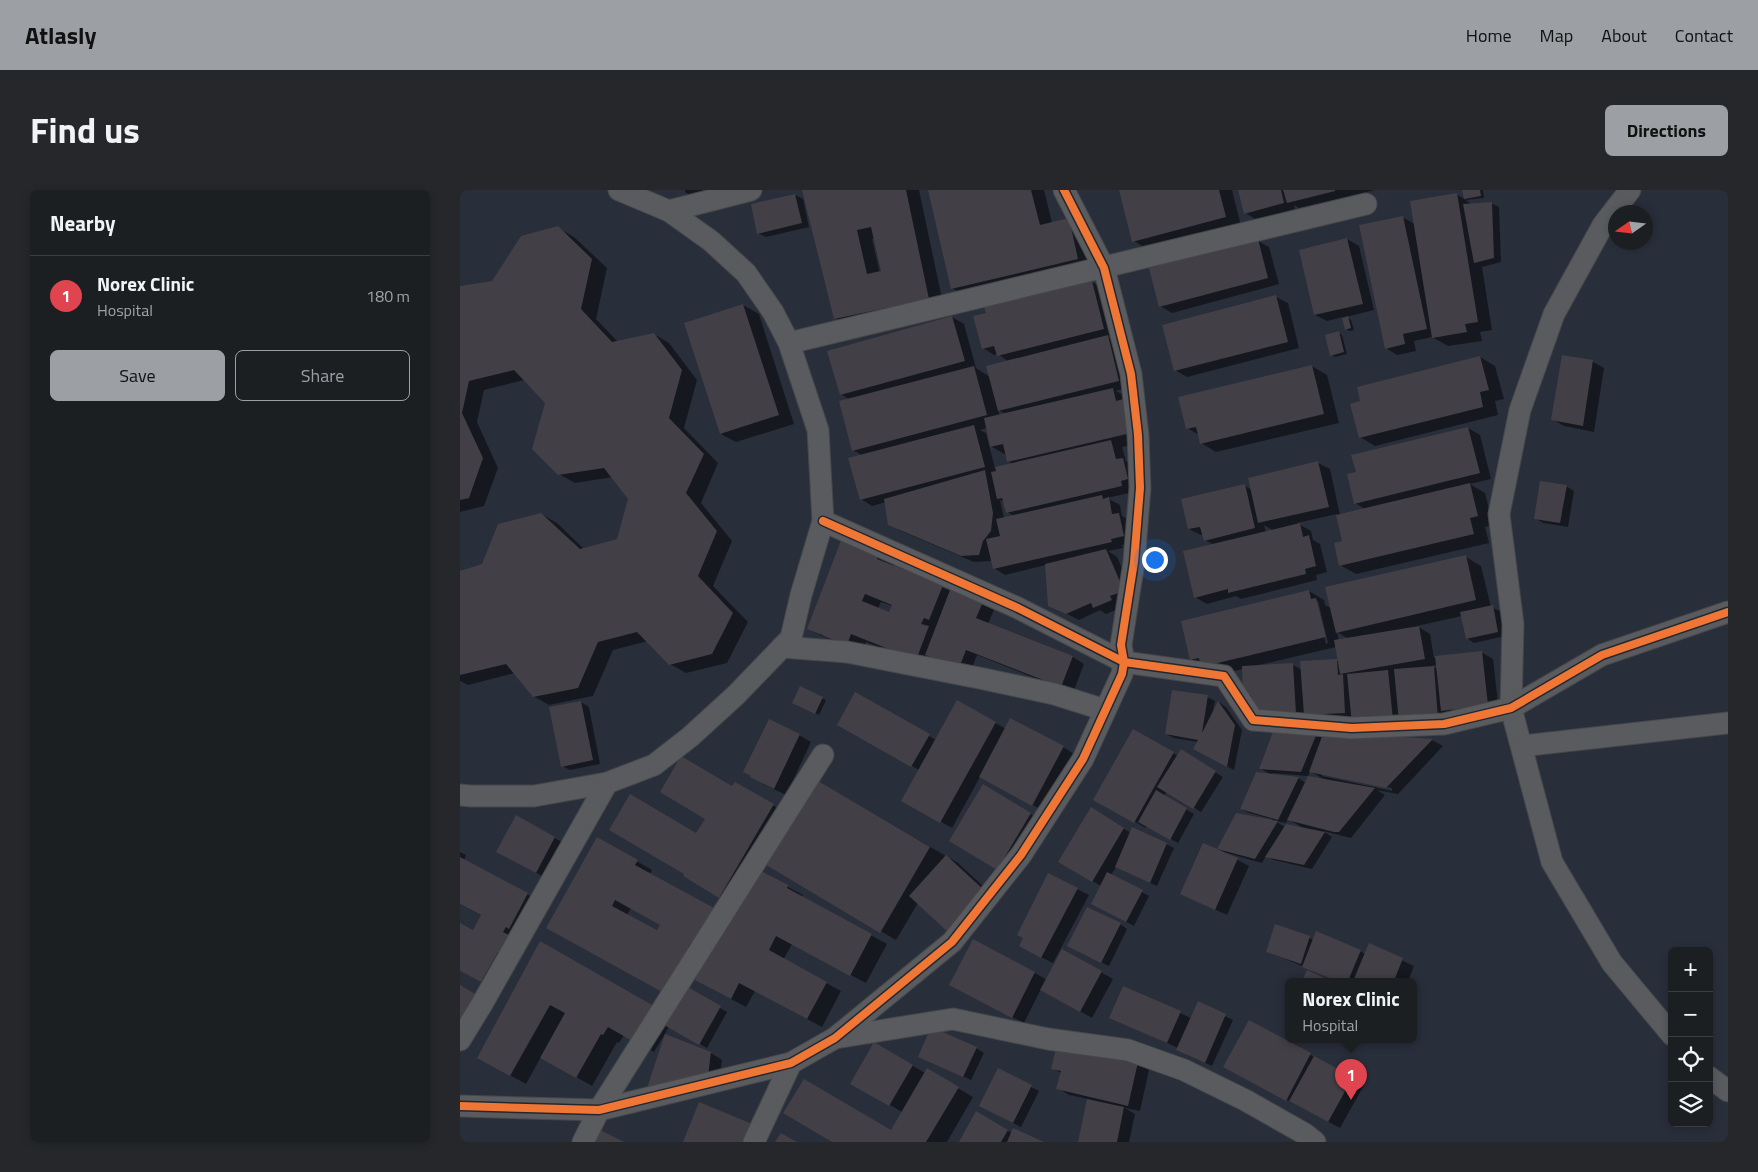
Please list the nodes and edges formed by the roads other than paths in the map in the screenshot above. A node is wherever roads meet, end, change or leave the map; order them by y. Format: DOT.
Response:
graph roads {
  1 [pos="619,190"];
  2 [pos="751,190"];
  3 [pos="1064,190"];
  4 [pos="1630,190"];
  5 [pos="1366,204"];
  6 [pos="669,211"];
  7 [pos="1104,268"];
  8 [pos="789,343"];
  9 [pos="823,521"];
  10 [pos="1728,612"];
  11 [pos="782,647"];
  12 [pos="1124,662"];
  13 [pos="1510,708"];
  14 [pos="1105,710"];
  15 [pos="1728,723"];
  16 [pos="1522,746"];
  17 [pos="822,755"];
  18 [pos="607,784"];
  19 [pos="460,795"];
  20 [pos="1668,1030"];
  21 [pos="835,1038"];
  22 [pos="460,1040"];
  23 [pos="791,1064"];
  24 [pos="1713,1080"];
  25 [pos="1728,1091"];
  26 [pos="460,1106"];
  27 [pos="599,1110"];
  28 [pos="583,1142"];
  29 [pos="754,1142"];
  30 [pos="1315,1142"];
  1 -- 6 [label="street"];
  2 -- 6 [label="street"];
  3 -- 7 [label="street"];
  4 -- 13 [label="street"];
  5 -- 7 [label="street"];
  6 -- 8 [label="street"];
  7 -- 8 [label="street"];
  7 -- 12 [label="street"];
  8 -- 9 [label="street"];
  9 -- 11 [label="street"];
  9 -- 12 [label="street"];
  10 -- 13 [label="street"];
  11 -- 14 [label="street"];
  11 -- 18 [label="street"];
  12 -- 13 [label="street"];
  12 -- 14 [label="street"];
  13 -- 16 [label="street"];
  14 -- 21 [label="street"];
  15 -- 16 [label="street"];
  16 -- 20 [label="street"];
  17 -- 27 [label="street"];
  18 -- 19 [label="street"];
  18 -- 22 [label="street"];
  21 -- 23 [label="street"];
  21 -- 30 [label="street"];
  23 -- 27 [label="street"];
  23 -- 29 [label="street"];
  24 -- 25 [label="street"];
  26 -- 27 [label="street"];
  27 -- 28 [label="street"];
}
